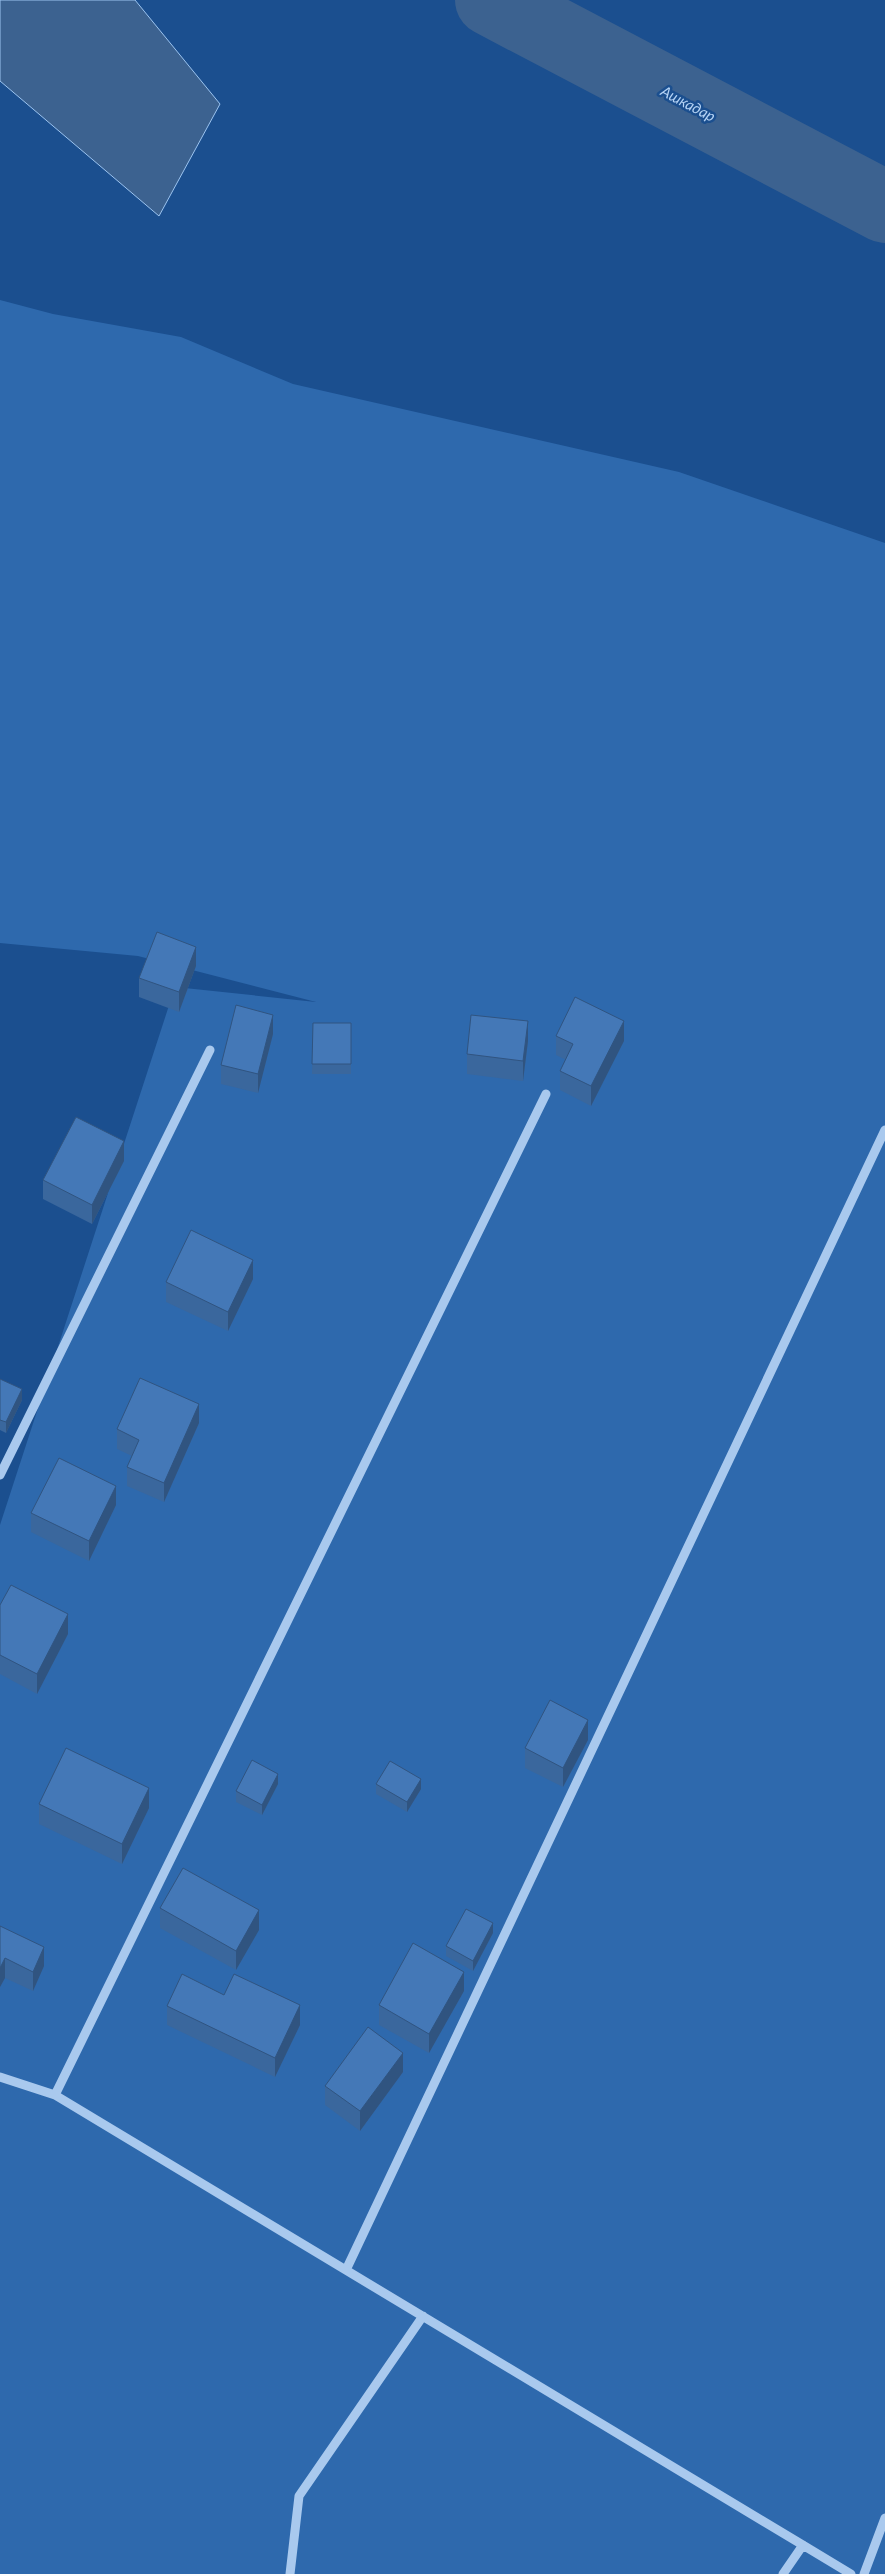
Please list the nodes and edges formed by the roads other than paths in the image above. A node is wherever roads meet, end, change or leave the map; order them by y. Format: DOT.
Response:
graph roads {
  1 [pos="210,1050"];
  2 [pos="546,1094"];
  3 [pos="884,1136"];
  4 [pos="0,1475"];
  5 [pos="0,2077"];
  6 [pos="56,2095"];
  7 [pos="346,2270"];
  8 [pos="423,2316"];
  9 [pos="885,2518"];
  10 [pos="803,2545"];
  11 [pos="290,2574"];
  12 [pos="784,2574"];
  13 [pos="851,2574"];
  14 [pos="864,2574"];
  1 -- 4 [label="street"];
  2 -- 6 [label="street"];
  3 -- 7 [label="street"];
  5 -- 6 [label="street"];
  6 -- 7 [label="street"];
  7 -- 8 [label="street"];
  8 -- 10 [label="street"];
  8 -- 11 [label="street"];
  9 -- 14 [label="street"];
  10 -- 12 [label="street"];
  10 -- 13 [label="street"];
}
